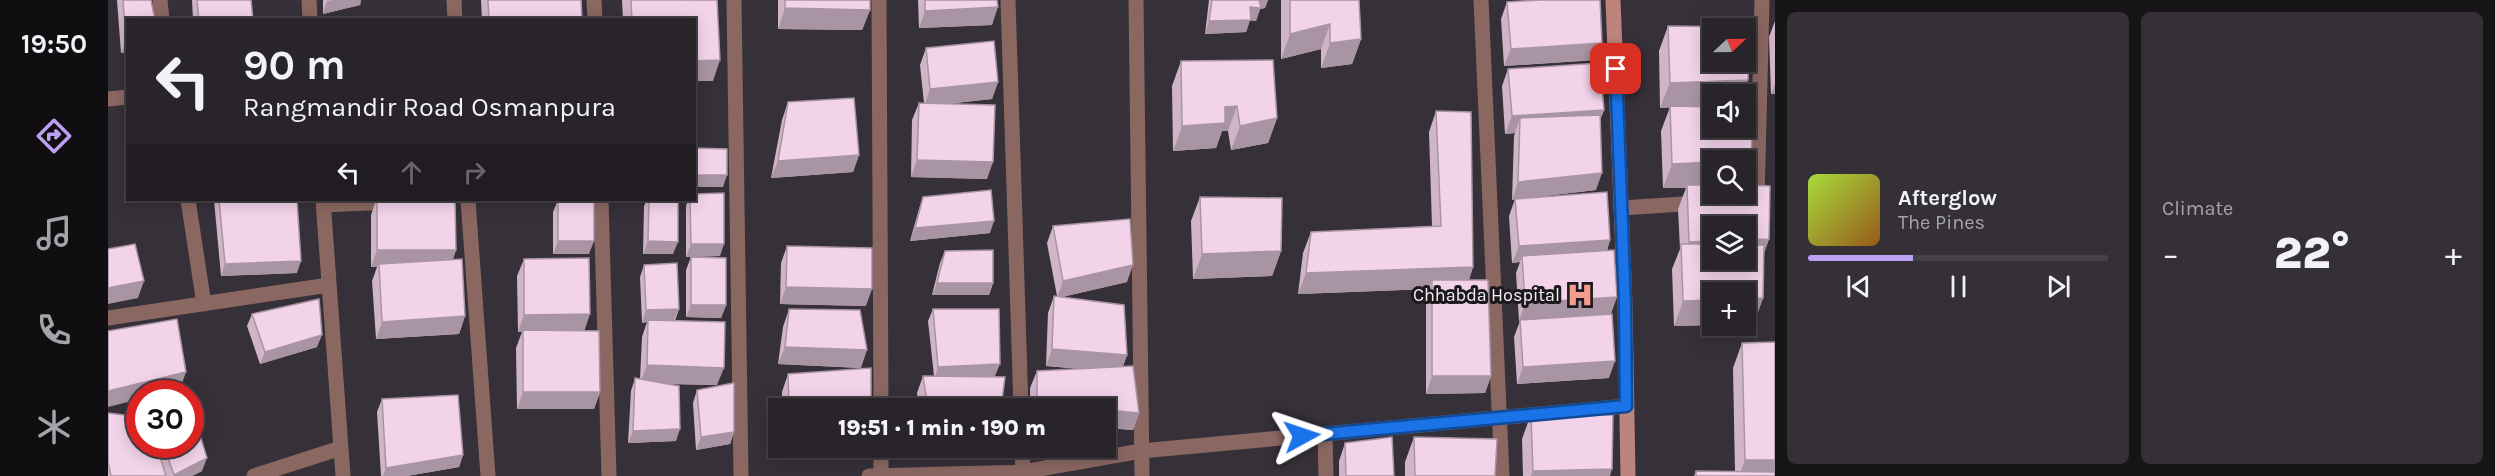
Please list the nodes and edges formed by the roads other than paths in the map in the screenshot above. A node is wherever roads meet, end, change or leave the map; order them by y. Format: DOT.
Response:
graph roads {
  1 [pos="160,0"];
  2 [pos="309,0"];
  3 [pos="454,0"];
  4 [pos="594,0"];
  5 [pos="734,0"];
  6 [pos="879,0"];
  7 [pos="1008,0"];
  8 [pos="1136,0"];
  9 [pos="1480,0"];
  10 [pos="1613,0"];
  11 [pos="1762,0"];
  12 [pos="162,18"];
  13 [pos="310,18"];
  14 [pos="455,18"];
  15 [pos="595,18"];
  16 [pos="126,97"];
  17 [pos="108,99"];
  18 [pos="1756,200"];
  19 [pos="188,201"];
  20 [pos="378,201"];
  21 [pos="468,201"];
  22 [pos="601,201"];
  23 [pos="323,202"];
  24 [pos="1702,203"];
  25 [pos="1622,208"];
  26 [pos="329,285"];
  27 [pos="204,304"];
  28 [pos="108,318"];
  29 [pos="881,398"];
  30 [pos="1020,398"];
  31 [pos="1626,406"];
  32 [pos="1500,418"];
  33 [pos="1325,434"];
  34 [pos="341,448"];
  35 [pos="1141,451"];
  36 [pos="879,458"];
  37 [pos="1022,458"];
  38 [pos="1023,472"];
  39 [pos="875,475"];
  40 [pos="254,476"];
  41 [pos="343,476"];
  42 [pos="488,476"];
  43 [pos="609,476"];
  44 [pos="741,476"];
  45 [pos="1142,476"];
  46 [pos="1326,476"];
  47 [pos="1502,476"];
  48 [pos="1628,476"];
  1 -- 12 [label="street"];
  2 -- 13 [label="street"];
  3 -- 14 [label="street"];
  4 -- 15 [label="street"];
  5 -- 44 [label="street"];
  6 -- 29 [label="street"];
  7 -- 30 [label="street"];
  8 -- 35 [label="street"];
  9 -- 32 [label="street"];
  10 -- 25 [label="street"];
  11 -- 18 [label="street"];
  16 -- 17 [label="street"];
  19 -- 27 [label="street"];
  20 -- 23 [label="street"];
  21 -- 42 [label="street"];
  22 -- 43 [label="street"];
  23 -- 26 [label="street"];
  24 -- 25 [label="street"];
  25 -- 31 [label="street"];
  26 -- 27 [label="street"];
  26 -- 34 [label="street"];
  27 -- 28 [label="street"];
  31 -- 32 [label="street"];
  31 -- 48 [label="street"];
  32 -- 33 [label="street"];
  32 -- 47 [label="street"];
  33 -- 35 [label="street"];
  33 -- 46 [label="street"];
  34 -- 40 [label="street"];
  34 -- 41 [label="street"];
  35 -- 38 [label="street"];
  35 -- 45 [label="street"];
  36 -- 39 [label="street"];
  37 -- 38 [label="street"];
  38 -- 39 [label="street"];
}
